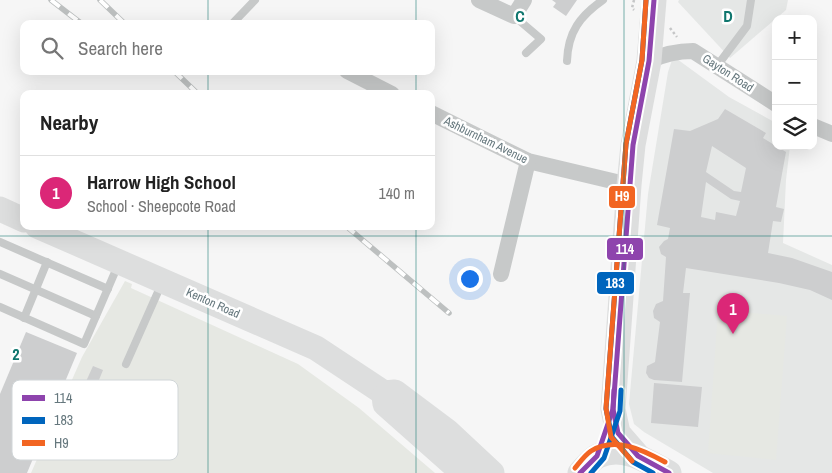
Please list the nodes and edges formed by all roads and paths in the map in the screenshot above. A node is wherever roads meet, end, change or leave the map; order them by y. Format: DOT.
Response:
graph roads {
  1 [pos="255,0"];
  2 [pos="479,0"];
  3 [pos="524,0"];
  4 [pos="603,0"];
  5 [pos="634,0"];
  6 [pos="751,0"];
  7 [pos="643,2"];
  8 [pos="514,16"];
  9 [pos="236,20"];
  10 [pos="674,32"];
  11 [pos="677,37"];
  12 [pos="526,53"];
  13 [pos="567,61"];
  14 [pos="649,61"];
  15 [pos="717,66"];
  16 [pos="356,75"];
  17 [pos="384,90"];
  18 [pos="772,101"];
  19 [pos="435,115"];
  20 [pos="817,128"];
  21 [pos="832,134"];
  22 [pos="528,162"];
  23 [pos="629,185"];
  24 [pos="0,209"];
  25 [pos="20,218"];
  26 [pos="45,230"];
  27 [pos="0,242"];
  28 [pos="47,262"];
  29 [pos="119,263"];
  30 [pos="0,274"];
  31 [pos="501,274"];
  32 [pos="163,281"];
  33 [pos="36,289"];
  34 [pos="108,289"];
  35 [pos="0,307"];
  36 [pos="96,316"];
  37 [pos="24,318"];
  38 [pos="126,364"];
  39 [pos="384,392"];
  40 [pos="613,409"];
  41 [pos="638,456"];
  42 [pos="589,465"];
  43 [pos="464,473"];
  44 [pos="492,473"];
  45 [pos="669,473"];
  1 -- 9 [label="lane"];
  2 -- 8 [label="street"];
  3 -- 8 [label="street"];
  4 -- 13 [label="lane"];
  5 -- 7 [label="path"];
  6 -- 15 [label="lane"];
  7 -- 14 [label="main road"];
  8 -- 12 [label="lane"];
  10 -- 11 [label="path"];
  14 -- 15 [label="street, Gayton Road"];
  14 -- 23 [label="main road"];
  15 -- 18 [label="street, Gayton Road"];
  16 -- 17 [label="street"];
  19 -- 22 [label="street, Ashburnham Avenue"];
  20 -- 21 [label="street"];
  22 -- 23 [label="street, Ashburnham Avenue"];
  22 -- 31 [label="street"];
  23 -- 40 [label="main road"];
  24 -- 25 [label="main road"];
  26 -- 29 [label="main road, Kenton Road"];
  27 -- 28 [label="lane"];
  28 -- 33 [label="lane"];
  28 -- 34 [label="lane"];
  29 -- 32 [label="main road, Kenton Road"];
  29 -- 34 [label="lane"];
  30 -- 33 [label="lane"];
  32 -- 38 [label="lane"];
  32 -- 39 [label="main road, Kenton Road"];
  33 -- 36 [label="lane"];
  33 -- 37 [label="lane"];
  34 -- 36 [label="lane"];
  35 -- 37 [label="lane"];
  36 -- 37 [label="lane"];
  39 -- 43 [label="main road, Kenton Road"];
  39 -- 44 [label="main road, Kenton Road"];
  40 -- 41 [label="main road"];
  40 -- 42 [label="main road"];
  41 -- 42 [label="main road"];
  41 -- 45 [label="main road"];
}
